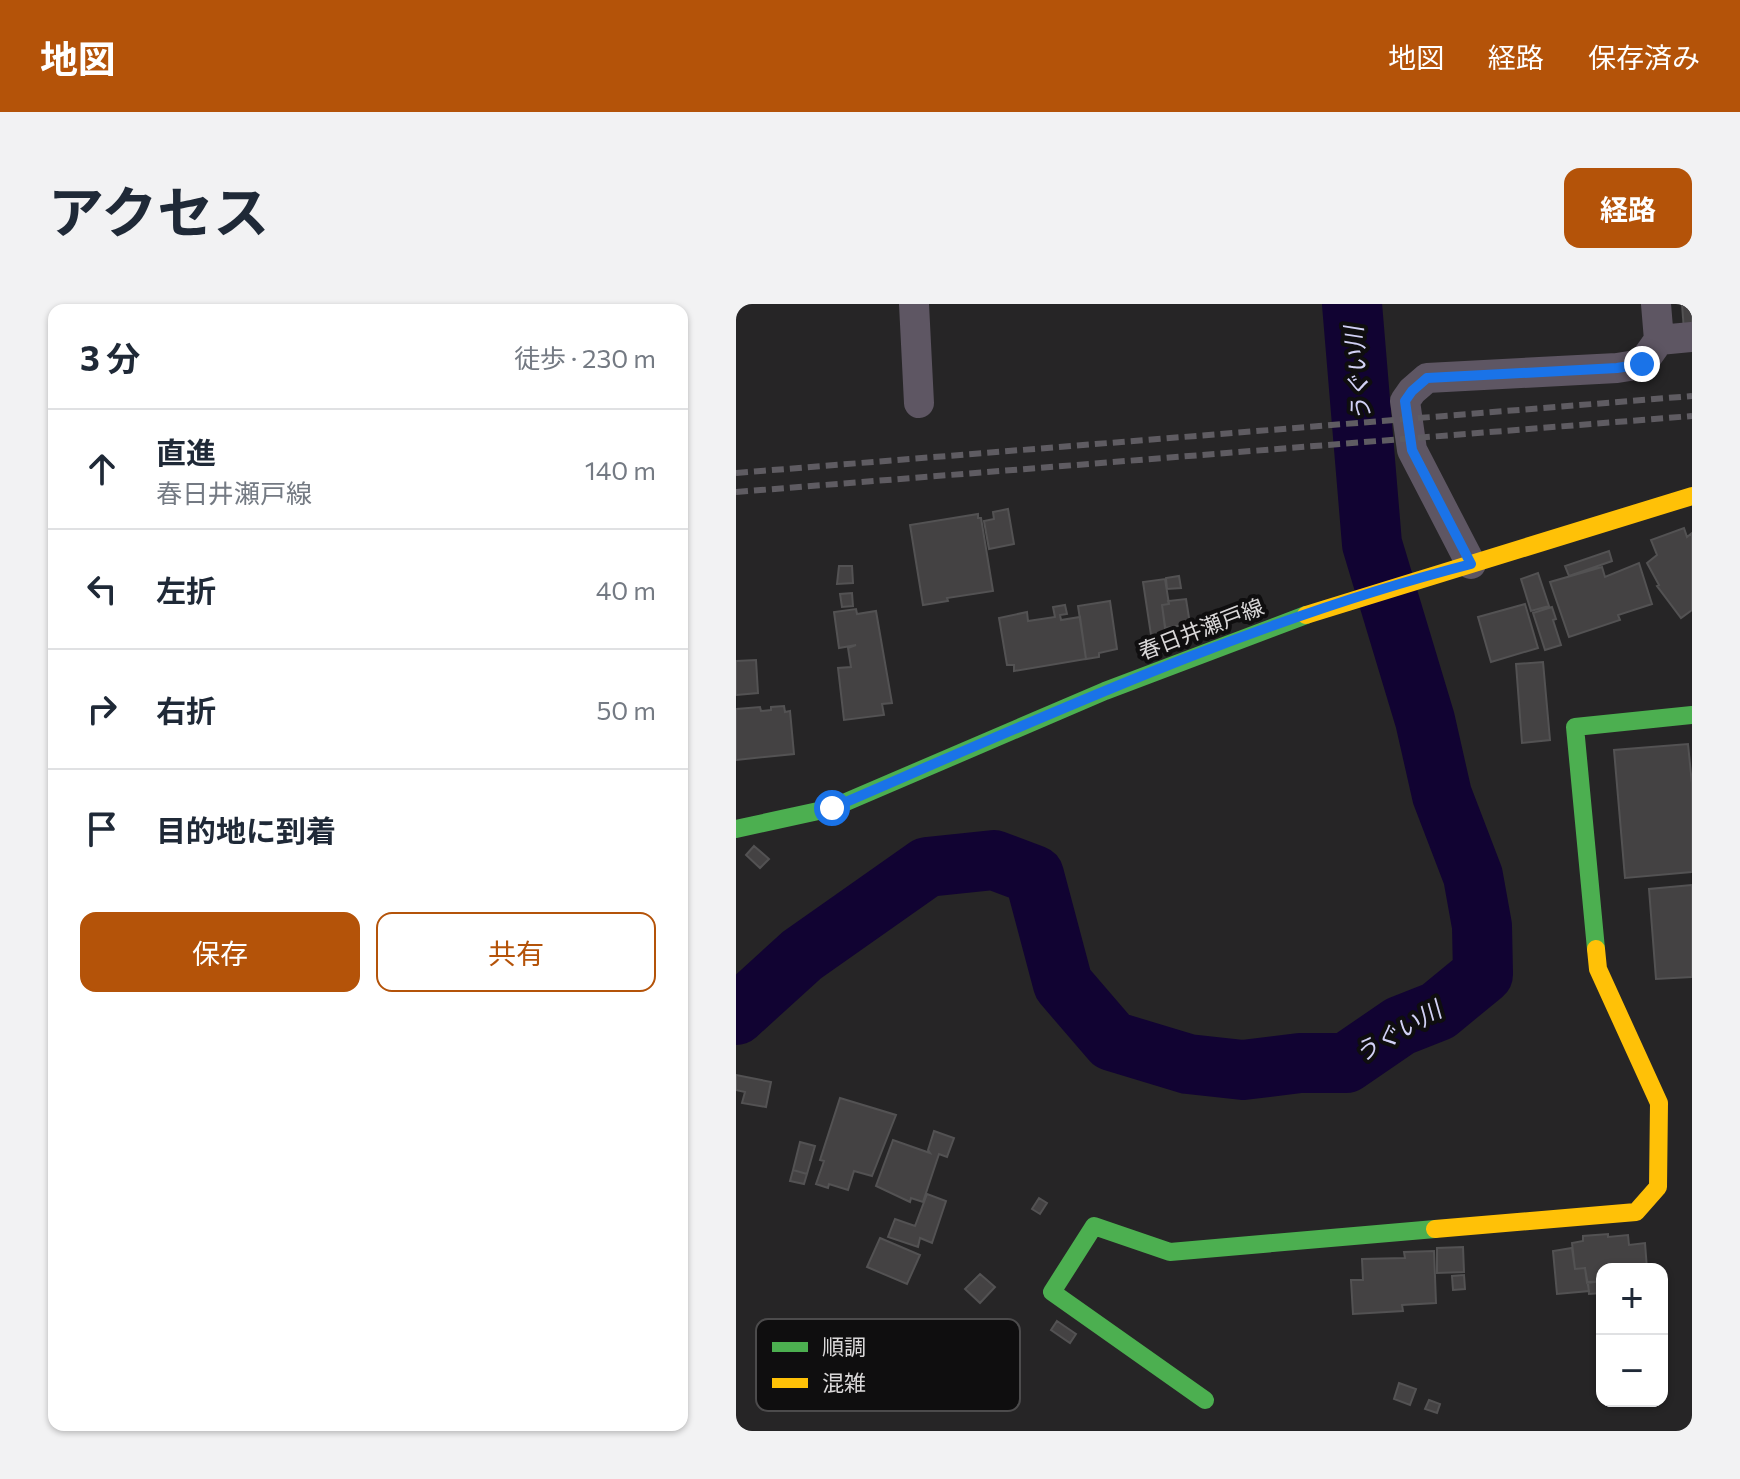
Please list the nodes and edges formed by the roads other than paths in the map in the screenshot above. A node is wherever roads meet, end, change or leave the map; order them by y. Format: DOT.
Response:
graph roads {
  1 [pos="914,304"];
  2 [pos="1656,304"];
  3 [pos="1692,337"];
  4 [pos="1659,340"];
  5 [pos="919,403"];
  6 [pos="1692,496"];
  7 [pos="1471,564"];
  8 [pos="1692,715"];
  9 [pos="736,829"];
  10 [pos="1205,1400"];
  1 -- 5 [label="street"];
  2 -- 4 [label="street"];
  3 -- 4 [label="street"];
  4 -- 7 [label="street"];
  6 -- 7 [label="street, 春日井瀬戸線"];
  7 -- 9 [label="street, 春日井瀬戸線"];
  8 -- 10 [label="street"];
}
